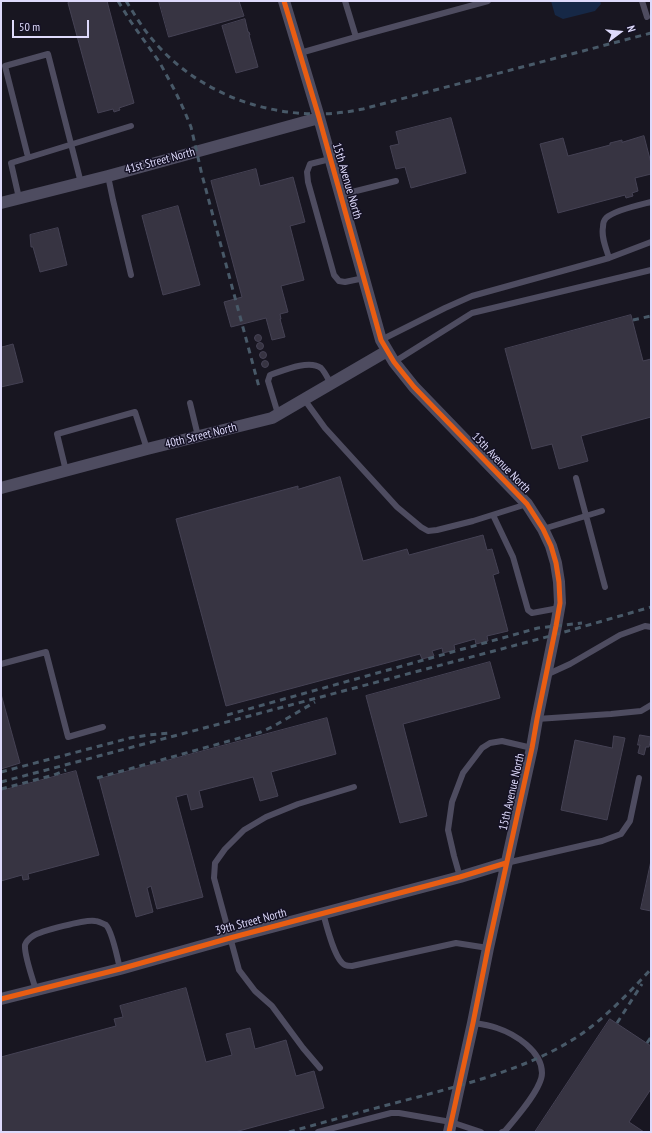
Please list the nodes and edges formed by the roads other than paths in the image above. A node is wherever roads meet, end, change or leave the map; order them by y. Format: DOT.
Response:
graph roads {
  1 [pos="284,1"];
  2 [pos="346,1"];
  3 [pos="488,1"];
  4 [pos="642,1"];
  5 [pos="647,17"];
  6 [pos="356,37"];
  7 [pos="300,53"];
  8 [pos="319,118"];
  9 [pos="131,126"];
  10 [pos="71,145"];
  11 [pos="28,158"];
  12 [pos="330,159"];
  13 [pos="108,176"];
  14 [pos="396,181"];
  15 [pos="81,183"];
  16 [pos="340,195"];
  17 [pos="19,198"];
  18 [pos="651,202"];
  19 [pos="1,203"];
  20 [pos="651,242"];
  21 [pos="609,258"];
  22 [pos="651,270"];
  23 [pos="131,275"];
  24 [pos="364,278"];
  25 [pos="381,340"];
  26 [pos="387,351"];
  27 [pos="394,362"];
  28 [pos="331,384"];
  29 [pos="304,399"];
  30 [pos="190,402"];
  31 [pos="278,414"];
  32 [pos="198,436"];
  33 [pos="147,449"];
  34 [pos="66,471"];
  35 [pos="576,478"];
  36 [pos="1,488"];
  37 [pos="526,504"];
  38 [pos="602,511"];
  39 [pos="494,515"];
  40 [pos="586,516"];
  41 [pos="544,529"];
  42 [pos="604,587"];
  43 [pos="559,608"];
  44 [pos="651,628"];
  45 [pos="1,664"];
  46 [pos="546,675"];
  47 [pos="651,705"];
  48 [pos="537,719"];
  49 [pos="103,727"];
  50 [pos="532,748"];
  51 [pos="639,778"];
  52 [pos="354,787"];
  53 [pos="506,863"];
  54 [pos="460,877"];
  55 [pos="323,913"];
  56 [pos="230,938"];
  57 [pos="488,948"];
  58 [pos="120,969"];
  59 [pos="36,990"];
  60 [pos="1,999"];
  61 [pos="473,1023"];
  62 [pos="320,1068"];
  63 [pos="450,1127"];
  64 [pos="318,1132"];
  65 [pos="481,1132"];
  66 [pos="502,1132"];
  1 -- 7 [label="street, 15th Avenue North"];
  2 -- 6 [label="lane"];
  3 -- 6 [label="lane"];
  4 -- 5 [label="lane"];
  6 -- 7 [label="lane"];
  7 -- 8 [label="street, 15th Avenue North"];
  8 -- 12 [label="street, 15th Avenue North"];
  8 -- 13 [label="street, 41st Street North"];
  9 -- 10 [label="lane"];
  10 -- 11 [label="lane"];
  10 -- 11 [label="lane"];
  10 -- 15 [label="lane"];
  11 -- 17 [label="lane"];
  12 -- 16 [label="street, 15th Avenue North"];
  12 -- 24 [label="lane"];
  13 -- 15 [label="street, 41st Street North"];
  13 -- 23 [label="lane"];
  14 -- 16 [label="lane"];
  15 -- 17 [label="street, 41st Street North"];
  16 -- 24 [label="street, 15th Avenue North"];
  17 -- 19 [label="street, 41st Street North"];
  18 -- 21 [label="lane"];
  20 -- 21 [label="lane"];
  21 -- 25 [label="lane"];
  22 -- 27 [label="lane"];
  24 -- 25 [label="street, 15th Avenue North"];
  25 -- 26 [label="street, 15th Avenue North"];
  26 -- 27 [label="street, 15th Avenue North"];
  26 -- 28 [label="street, 40th Street North"];
  27 -- 37 [label="street, 15th Avenue North"];
  28 -- 29 [label="street, 40th Street North"];
  28 -- 31 [label="lane"];
  29 -- 31 [label="street, 40th Street North"];
  29 -- 39 [label="lane"];
  30 -- 32 [label="lane"];
  31 -- 32 [label="street, 40th Street North"];
  32 -- 33 [label="street, 40th Street North"];
  33 -- 34 [label="street, 40th Street North"];
  33 -- 34 [label="lane"];
  34 -- 36 [label="street, 40th Street North"];
  35 -- 40 [label="lane"];
  37 -- 39 [label="lane"];
  37 -- 41 [label="street, 15th Avenue North"];
  38 -- 40 [label="lane"];
  39 -- 43 [label="lane"];
  40 -- 41 [label="lane"];
  40 -- 42 [label="lane"];
  41 -- 43 [label="street, 15th Avenue North"];
  43 -- 46 [label="street, 15th Avenue North"];
  44 -- 46 [label="lane"];
  45 -- 49 [label="lane"];
  46 -- 48 [label="street, 15th Avenue North"];
  47 -- 48 [label="lane"];
  48 -- 50 [label="street, 15th Avenue North"];
  50 -- 53 [label="street, 15th Avenue North"];
  50 -- 54 [label="lane"];
  51 -- 53 [label="lane"];
  52 -- 56 [label="lane"];
  53 -- 54 [label="street, 39th Street North"];
  53 -- 57 [label="street, 15th Avenue North"];
  54 -- 55 [label="street, 39th Street North"];
  55 -- 56 [label="street, 39th Street North"];
  55 -- 57 [label="lane"];
  56 -- 58 [label="street, 39th Street North"];
  56 -- 62 [label="lane"];
  57 -- 61 [label="street, 15th Avenue North"];
  58 -- 59 [label="street, 39th Street North"];
  58 -- 59 [label="lane"];
  59 -- 60 [label="street, 39th Street North"];
  61 -- 63 [label="street, 15th Avenue North"];
  61 -- 66 [label="lane"];
  63 -- 64 [label="lane"];
  63 -- 65 [label="lane"];
}
